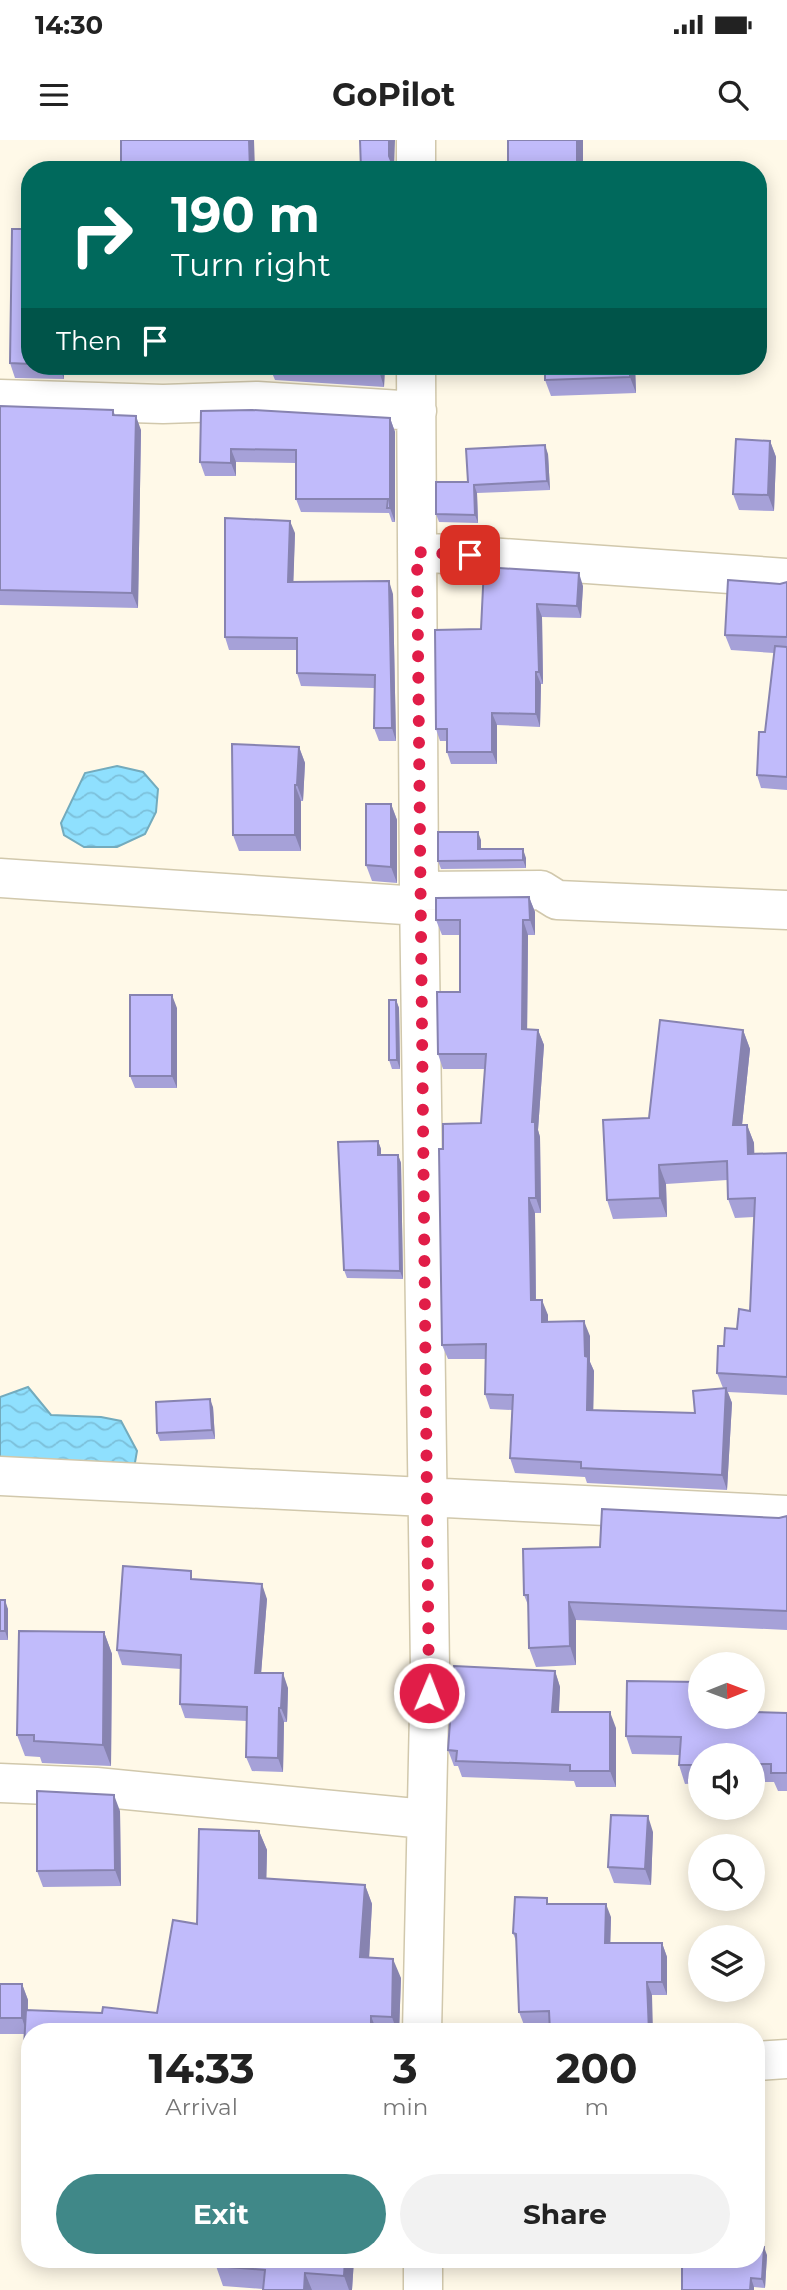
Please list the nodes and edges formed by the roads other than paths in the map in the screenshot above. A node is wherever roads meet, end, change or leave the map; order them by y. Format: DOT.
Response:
graph roads {
  1 [pos="416,140"];
  2 [pos="416,161"];
  3 [pos="416,375"];
  4 [pos="0,399"];
  5 [pos="417,411"];
  6 [pos="417,552"];
  7 [pos="787,578"];
  8 [pos="0,878"];
  9 [pos="419,899"];
  10 [pos="787,910"];
  11 [pos="0,1476"];
  12 [pos="428,1496"];
  13 [pos="787,1516"];
  14 [pos="0,1783"];
  15 [pos="425,1819"];
  16 [pos="422,2023"];
  17 [pos="787,2059"];
  18 [pos="765,2060"];
  19 [pos="423,2268"];
  20 [pos="423,2290"];
  1 -- 2 [label="street"];
  3 -- 5 [label="street"];
  4 -- 5 [label="street"];
  5 -- 6 [label="street"];
  6 -- 7 [label="street"];
  6 -- 9 [label="street"];
  8 -- 9 [label="street"];
  9 -- 10 [label="street"];
  9 -- 12 [label="street"];
  11 -- 12 [label="street"];
  12 -- 13 [label="street"];
  12 -- 15 [label="street"];
  14 -- 15 [label="street"];
  15 -- 16 [label="street"];
  17 -- 18 [label="street"];
  19 -- 20 [label="street"];
}
